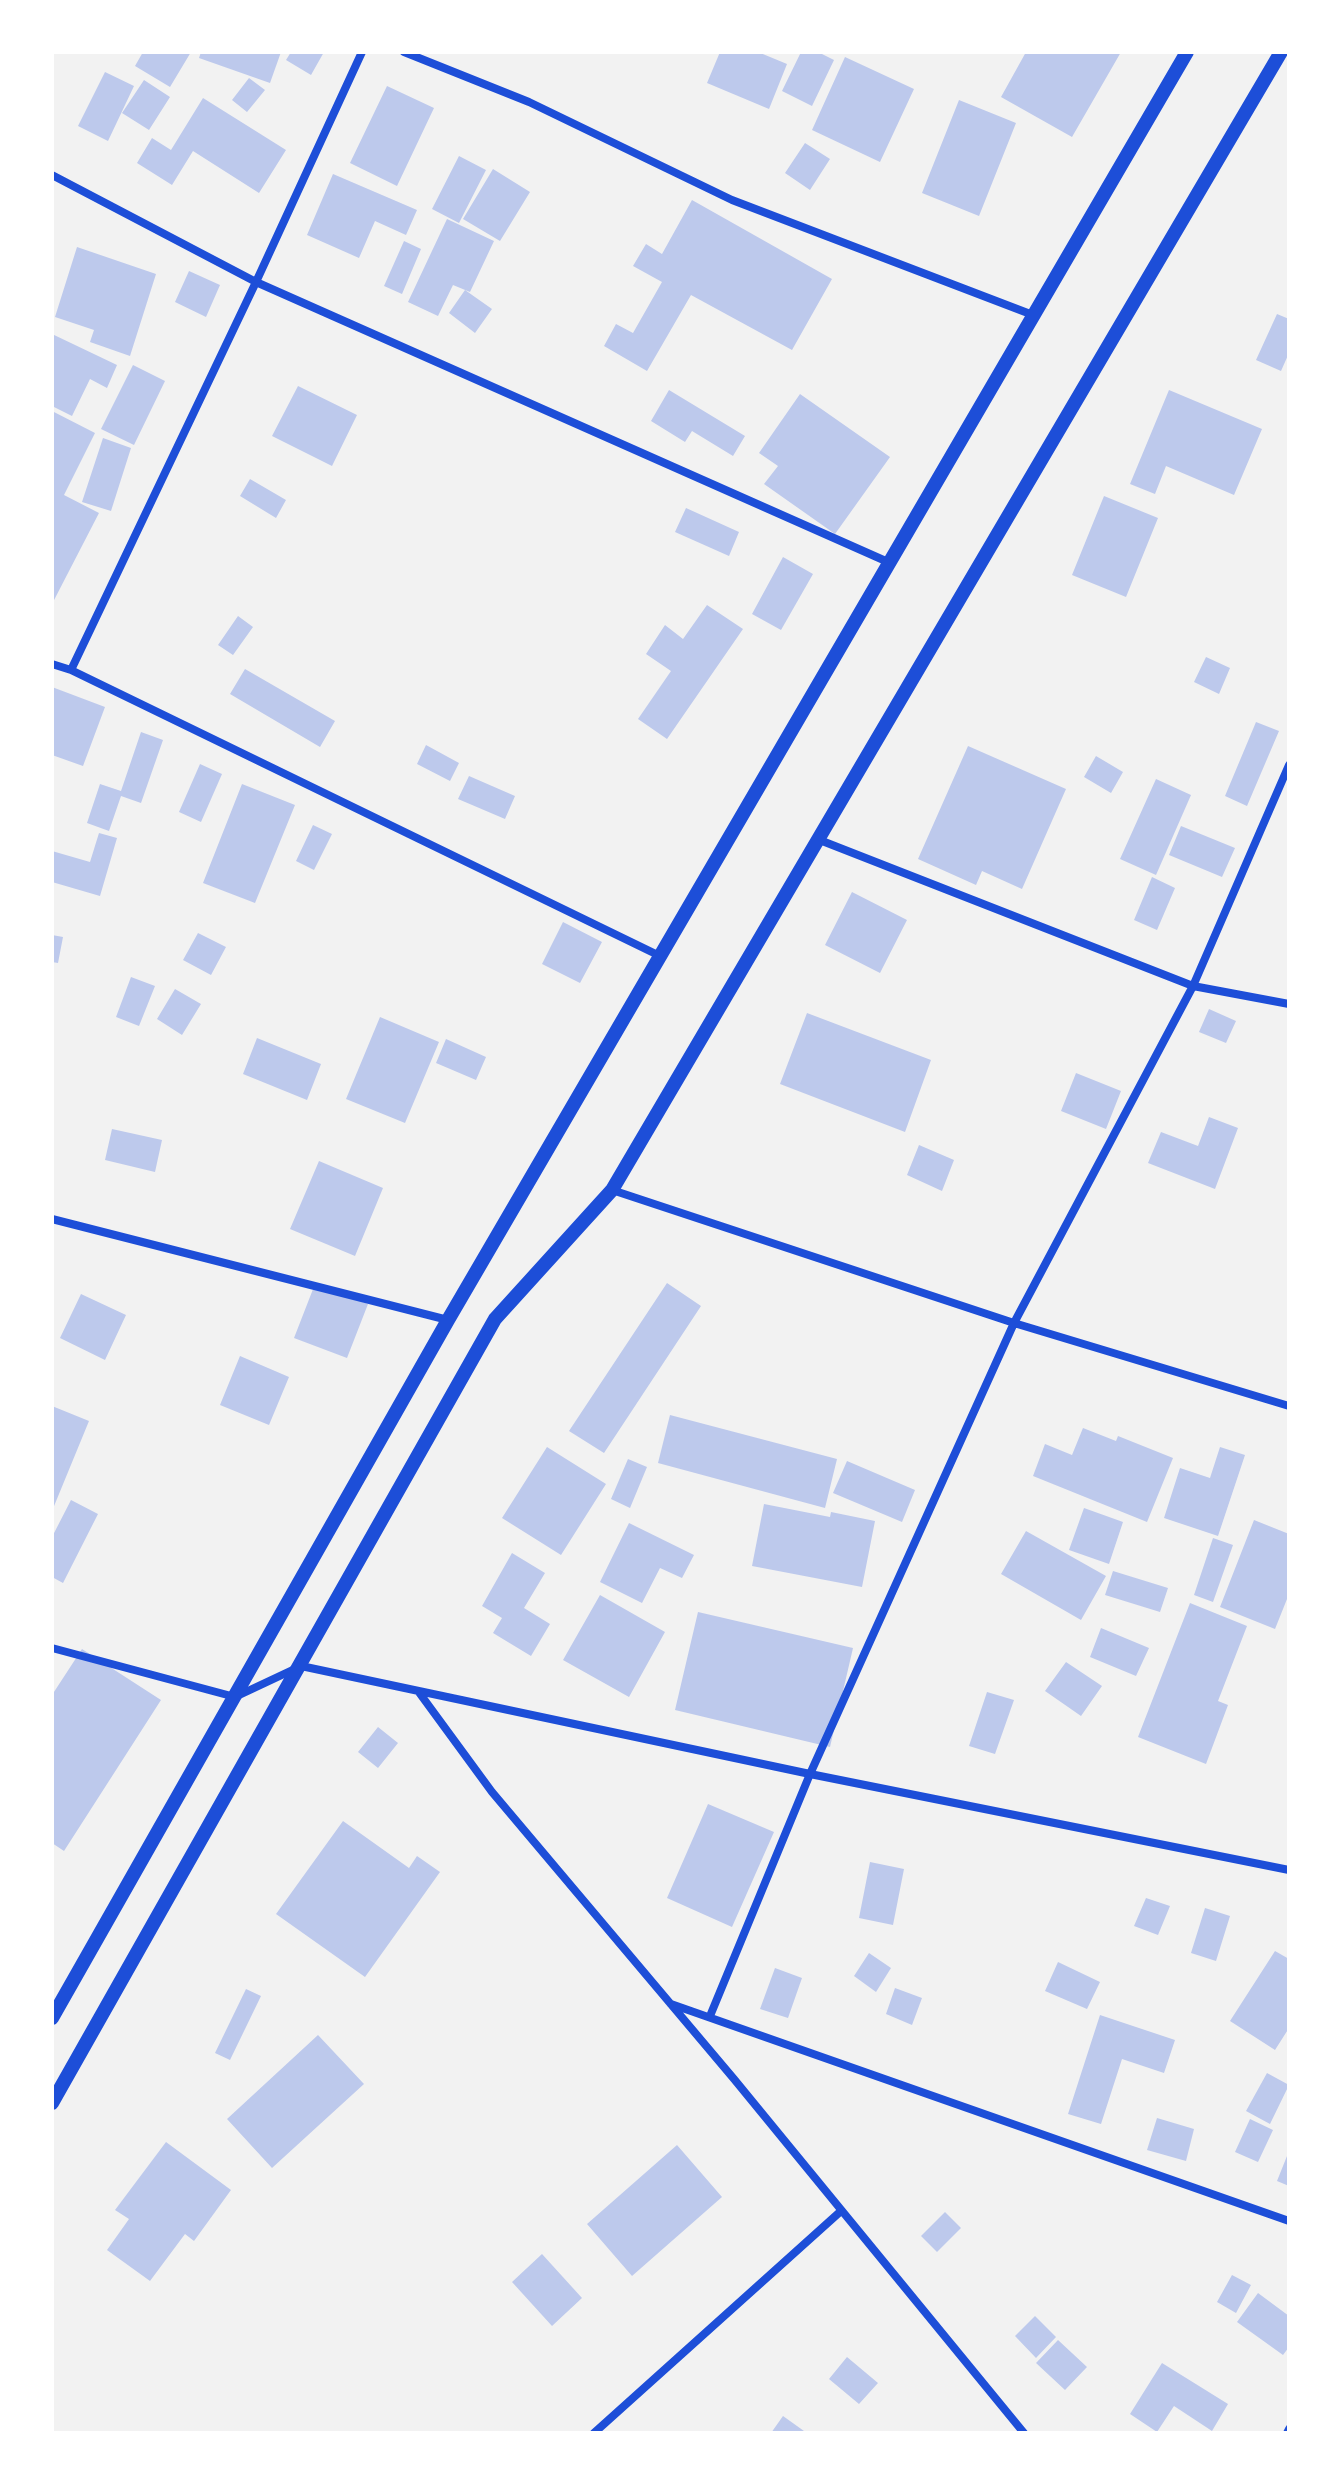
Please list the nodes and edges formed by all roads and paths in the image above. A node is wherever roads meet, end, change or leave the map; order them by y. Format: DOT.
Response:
graph roads {
  1 [pos="362,52"];
  2 [pos="404,52"];
  3 [pos="1187,52"];
  4 [pos="1281,52"];
  5 [pos="52,175"];
  6 [pos="256,282"];
  7 [pos="1033,315"];
  8 [pos="888,562"];
  9 [pos="52,664"];
  10 [pos="71,670"];
  11 [pos="1289,765"];
  12 [pos="817,839"];
  13 [pos="660,956"];
  14 [pos="1193,986"];
  15 [pos="1289,1004"];
  16 [pos="612,1190"];
  17 [pos="52,1219"];
  18 [pos="448,1320"];
  19 [pos="1014,1323"];
  20 [pos="1289,1406"];
  21 [pos="52,1648"];
  22 [pos="301,1666"];
  23 [pos="418,1691"];
  24 [pos="235,1697"];
  25 [pos="810,1774"];
  26 [pos="1289,1870"];
  27 [pos="671,2004"];
  28 [pos="710,2016"];
  29 [pos="52,2018"];
  30 [pos="52,2103"];
  31 [pos="841,2211"];
  32 [pos="1289,2221"];
  33 [pos="594,2433"];
  34 [pos="1024,2433"];
  1 -- 6 [label="street"];
  2 -- 7 [label="street"];
  3 -- 7 [label="street"];
  4 -- 12 [label="street"];
  5 -- 6 [label="street"];
  6 -- 8 [label="street"];
  6 -- 10 [label="street"];
  7 -- 8 [label="street"];
  8 -- 13 [label="street"];
  9 -- 10 [label="street"];
  10 -- 13 [label="street"];
  11 -- 14 [label="street"];
  12 -- 14 [label="street"];
  12 -- 16 [label="street"];
  13 -- 18 [label="street"];
  14 -- 15 [label="street"];
  14 -- 19 [label="street"];
  16 -- 19 [label="street"];
  16 -- 22 [label="street"];
  17 -- 18 [label="street"];
  18 -- 24 [label="street"];
  19 -- 20 [label="street"];
  19 -- 25 [label="street"];
  21 -- 24 [label="street"];
  22 -- 23 [label="street"];
  22 -- 24 [label="street"];
  22 -- 30 [label="street"];
  23 -- 25 [label="street"];
  23 -- 27 [label="street"];
  24 -- 29 [label="street"];
  25 -- 26 [label="street"];
  25 -- 28 [label="street"];
  27 -- 28 [label="street"];
  27 -- 31 [label="street"];
  28 -- 32 [label="street"];
  31 -- 33 [label="street"];
  31 -- 34 [label="street"];
}
